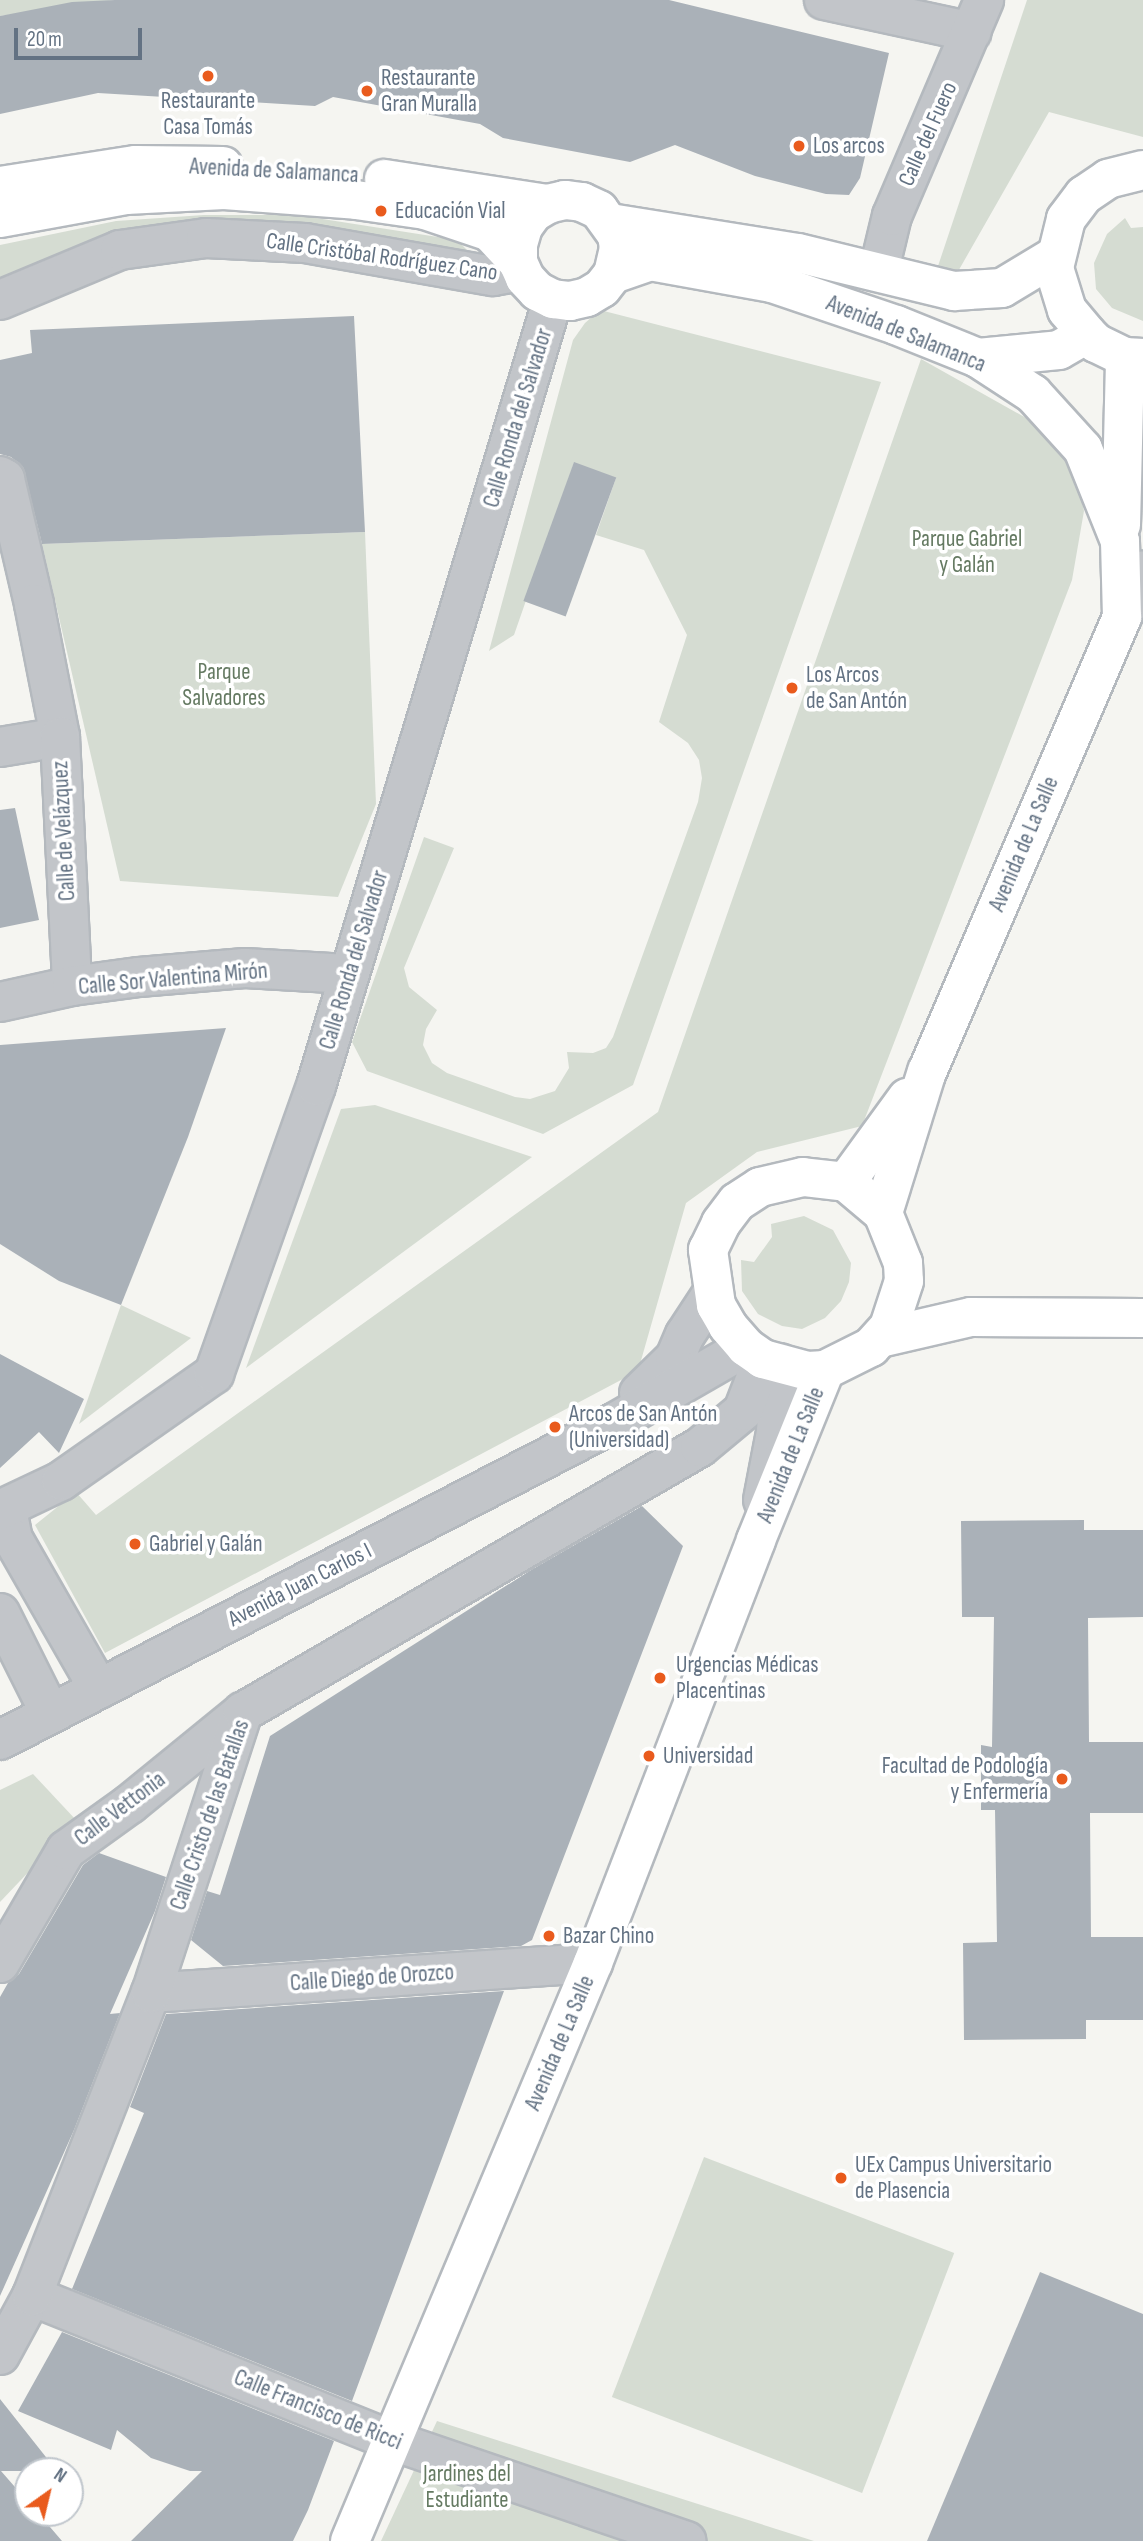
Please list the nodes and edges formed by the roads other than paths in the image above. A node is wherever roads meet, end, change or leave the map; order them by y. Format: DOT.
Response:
graph roads {
  1 [pos="824,0"];
  2 [pos="978,16"];
  3 [pos="1143,170"];
  4 [pos="0,186"];
  5 [pos="548,204"];
  6 [pos="0,218"];
  7 [pos="610,223"];
  8 [pos="1055,256"];
  9 [pos="520,267"];
  10 [pos="878,270"];
  11 [pos="613,274"];
  12 [pos="553,299"];
  13 [pos="0,300"];
  14 [pos="1087,334"];
  15 [pos="978,358"];
  16 [pos="1134,358"];
  17 [pos="0,476"];
  18 [pos="1132,556"];
  19 [pos="1122,617"];
  20 [pos="60,737"];
  21 [pos="0,747"];
  22 [pos="348,974"];
  23 [pos="72,986"];
  24 [pos="0,1002"];
  25 [pos="927,1071"];
  26 [pos="846,1182"];
  27 [pos="883,1213"];
  28 [pos="904,1281"];
  29 [pos="713,1292"];
  30 [pos="971,1317"];
  31 [pos="1143,1318"];
  32 [pos="880,1338"];
  33 [pos="763,1356"];
  34 [pos="825,1370"];
  35 [pos="599,1429"];
  36 [pos="3,1509"];
  37 [pos="756,1540"];
  38 [pos="0,1613"];
  39 [pos="99,1689"];
  40 [pos="243,1712"];
  41 [pos="50,1713"];
  42 [pos="0,1740"];
  43 [pos="0,1962"];
  44 [pos="593,1963"];
  45 [pos="150,1993"];
  46 [pos="32,2296"];
  47 [pos="0,2355"];
  48 [pos="393,2441"];
  49 [pos="350,2541"];
  50 [pos="686,2541"];
  1 -- 2 [label="street"];
  2 -- 10 [label="street, Calle del Fuero"];
  3 -- 8 [label="main road"];
  4 -- 5 [label="main road, Avenida de Salamanca"];
  5 -- 7 [label="main road, Avenida de Salamanca"];
  5 -- 9 [label="main road"];
  6 -- 9 [label="main road, Avenida de Salamanca"];
  7 -- 10 [label="main road, Avenida de Salamanca"];
  7 -- 11 [label="main road"];
  8 -- 10 [label="main road, Avenida de Salamanca"];
  8 -- 14 [label="main road"];
  9 -- 12 [label="main road, Avenida de Salamanca"];
  9 -- 13 [label="street, Calle Cristóbal Rodríguez Cano"];
  11 -- 12 [label="main road, Avenida de Salamanca"];
  11 -- 15 [label="main road, Avenida de Salamanca"];
  12 -- 22 [label="street, Calle Ronda del Salvador"];
  14 -- 15 [label="main road"];
  14 -- 16 [label="main road"];
  15 -- 18 [label="main road, Avenida de Salamanca"];
  16 -- 18 [label="main road"];
  17 -- 20 [label="street"];
  18 -- 19 [label="main road, Avenida de Salamanca"];
  19 -- 25 [label="main road, Avenida de La Salle"];
  20 -- 21 [label="street, Calle de Velázquez"];
  20 -- 23 [label="street, Calle de Velázquez"];
  22 -- 23 [label="street, Calle Sor Valentina Mirón"];
  22 -- 36 [label="street, Calle Ronda del Salvador"];
  23 -- 24 [label="street, Calle Sor Valentina Mirón"];
  25 -- 26 [label="main road, Avenida de La Salle"];
  25 -- 27 [label="main road, Avenida de La Salle"];
  26 -- 27 [label="main road"];
  26 -- 29 [label="main road"];
  27 -- 28 [label="main road"];
  28 -- 30 [label="main road"];
  28 -- 32 [label="main road"];
  29 -- 33 [label="main road"];
  29 -- 35 [label="street, Avenida Juan Carlos I"];
  30 -- 31 [label="main road"];
  30 -- 32 [label="main road"];
  32 -- 34 [label="main road"];
  33 -- 34 [label="main road"];
  33 -- 35 [label="street, Avenida Juan Carlos I"];
  33 -- 37 [label="street, Avenida de La Salle"];
  33 -- 40 [label="street, Calle Cristo de las Batallas"];
  34 -- 37 [label="main road, Avenida de La Salle"];
  35 -- 39 [label="street, Avenida Juan Carlos I"];
  36 -- 39 [label="street"];
  37 -- 44 [label="main road, Avenida de La Salle"];
  38 -- 41 [label="street"];
  39 -- 41 [label="street, Avenida Juan Carlos I"];
  40 -- 43 [label="street, Calle Vettonia"];
  40 -- 45 [label="street, Calle Cristo de las Batallas"];
  41 -- 42 [label="street, Avenida Juan Carlos I"];
  44 -- 45 [label="street, Calle Diego de Orozco"];
  44 -- 48 [label="main road, Avenida de La Salle"];
  45 -- 46 [label="street, Calle Cristo de las Batallas"];
  46 -- 47 [label="street, Calle Cristo de las Batallas"];
  46 -- 48 [label="street, Calle Francisco de Ricci"];
  48 -- 49 [label="main road, Avenida de La Salle"];
  48 -- 50 [label="street, Calle Francisco de Ricci"];
}
